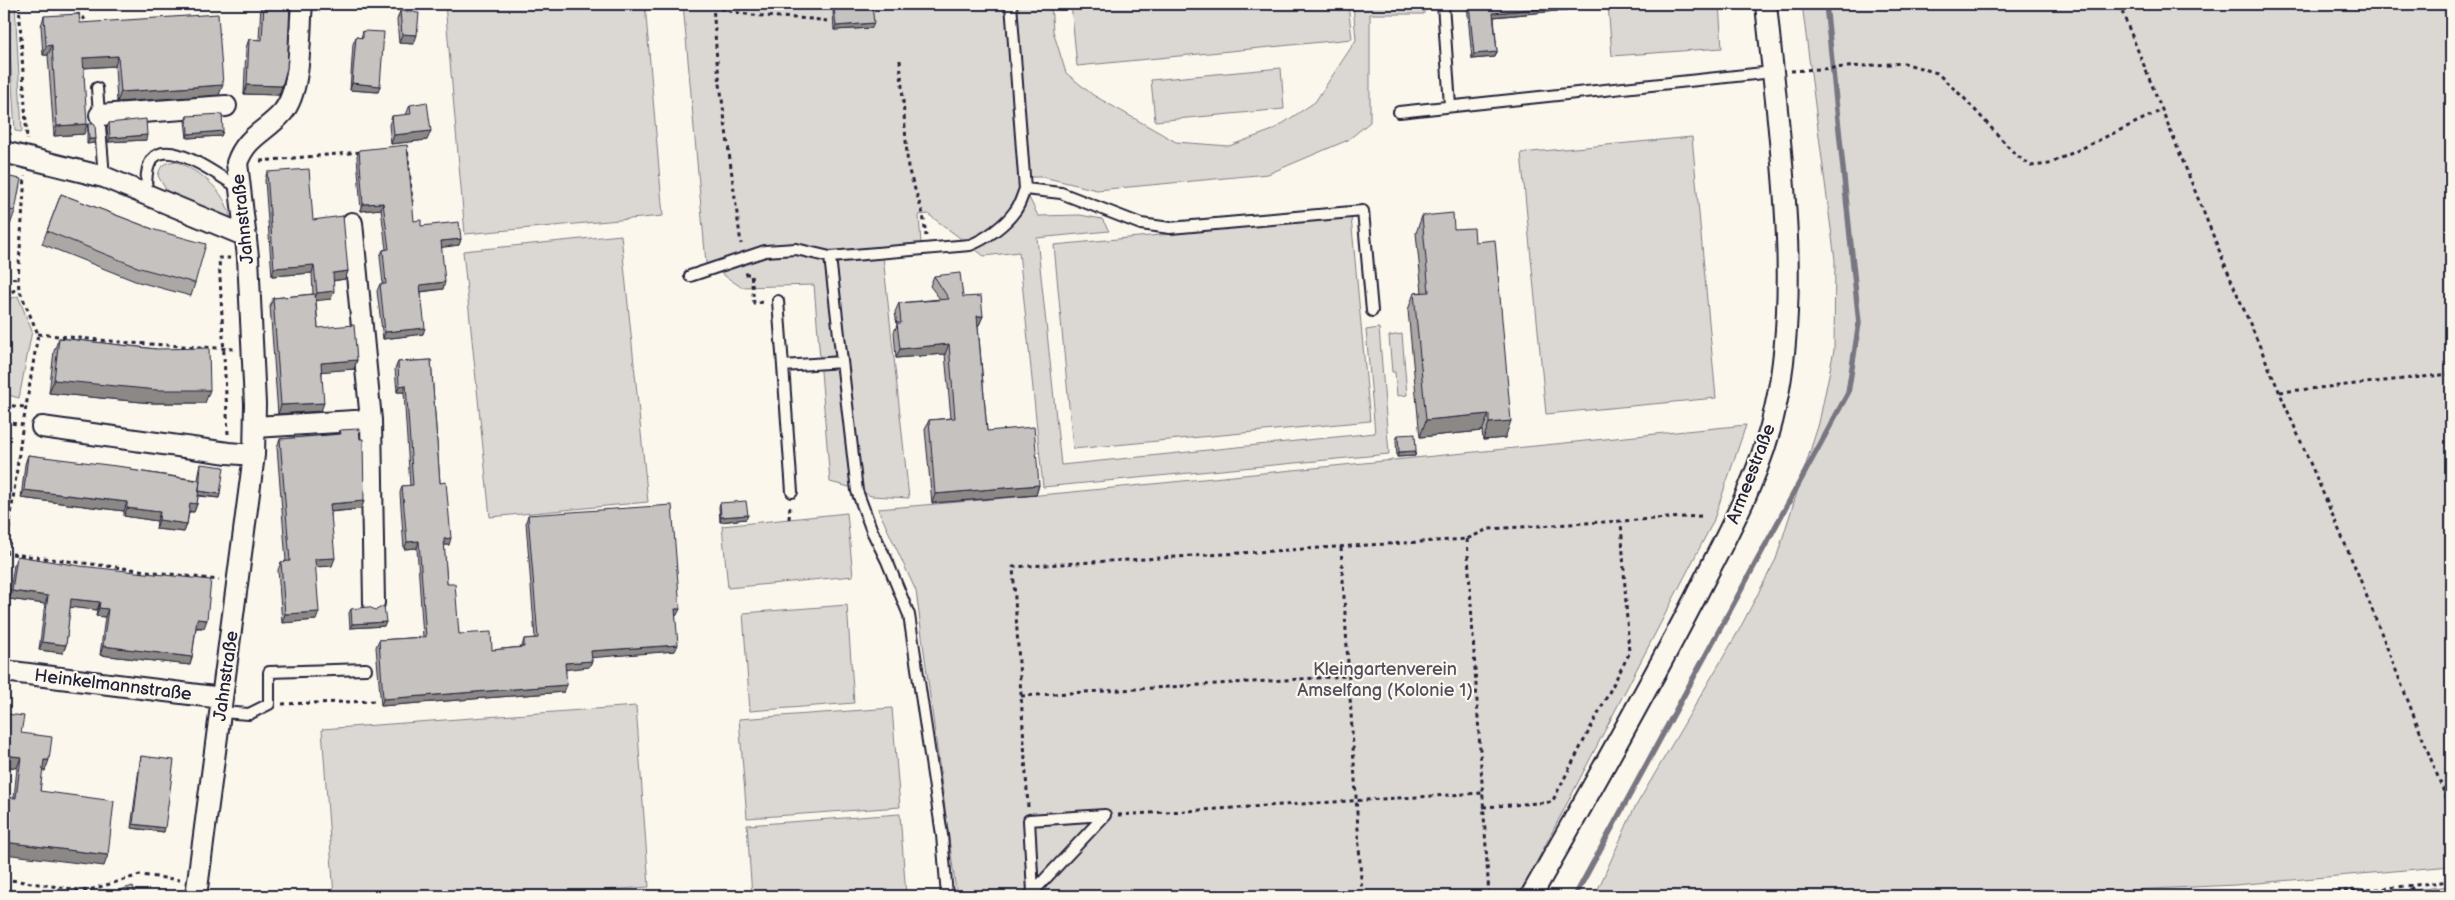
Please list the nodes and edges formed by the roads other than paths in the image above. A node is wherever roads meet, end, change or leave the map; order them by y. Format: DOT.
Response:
graph roads {
  1 [pos="302,4"];
  2 [pos="1011,4"];
  3 [pos="1443,4"];
  4 [pos="1766,4"];
  5 [pos="1773,72"];
  6 [pos="97,88"];
  7 [pos="226,106"];
  8 [pos="1450,106"];
  9 [pos="1399,112"];
  10 [pos="100,115"];
  11 [pos="14,154"];
  12 [pos="104,177"];
  13 [pos="239,188"];
  14 [pos="1026,189"];
  15 [pos="147,194"];
  16 [pos="352,223"];
  17 [pos="246,236"];
  18 [pos="830,257"];
  19 [pos="690,276"];
  20 [pos="778,301"];
  21 [pos="1372,311"];
  22 [pos="842,362"];
  23 [pos="783,366"];
  24 [pos="371,420"];
  25 [pos="42,427"];
  26 [pos="255,427"];
  27 [pos="254,455"];
  28 [pos="792,492"];
  29 [pos="374,603"];
  30 [pos="366,669"];
  31 [pos="4,671"];
  32 [pos="221,705"];
  33 [pos="197,889"];
  34 [pos="1031,894"];
  35 [pos="947,896"];
  36 [pos="1531,896"];
  1 -- 13 [label="street, Jahnstraße"];
  2 -- 14 [label="lane"];
  3 -- 8 [label="lane"];
  4 -- 5 [label="street, Armeestraße"];
  5 -- 8 [label="lane"];
  5 -- 36 [label="street, Armeestraße"];
  6 -- 10 [label="lane"];
  7 -- 10 [label="street"];
  8 -- 9 [label="lane"];
  10 -- 12 [label="lane"];
  11 -- 12 [label="street"];
  12 -- 15 [label="street"];
  13 -- 15 [label="lane"];
  13 -- 17 [label="street, Jahnstraße"];
  14 -- 18 [label="lane"];
  14 -- 21 [label="lane"];
  15 -- 17 [label="street"];
  16 -- 24 [label="street"];
  17 -- 26 [label="street, Jahnstraße"];
  18 -- 19 [label="lane"];
  18 -- 22 [label="lane"];
  20 -- 23 [label="lane"];
  22 -- 23 [label="lane"];
  22 -- 35 [label="lane"];
  23 -- 28 [label="lane"];
  24 -- 26 [label="street"];
  24 -- 29 [label="street"];
  25 -- 27 [label="street"];
  26 -- 27 [label="street, Jahnstraße"];
  27 -- 32 [label="street, Jahnstraße"];
  30 -- 32 [label="lane"];
  31 -- 32 [label="street, Heinkelmannstraße"];
  32 -- 33 [label="street, Jahnstraße"];
  34 -- 34 [label="lane"];
}
